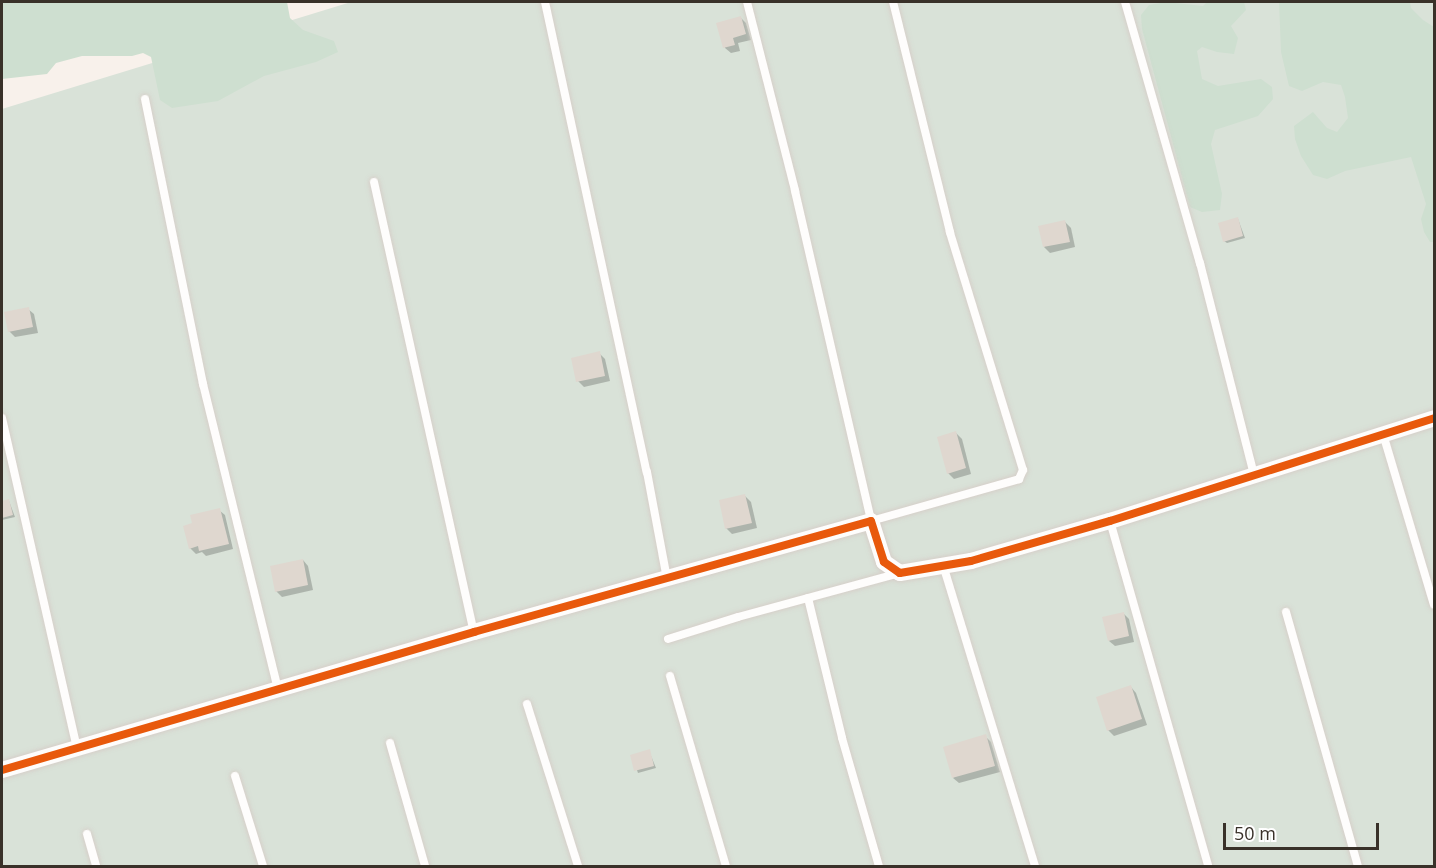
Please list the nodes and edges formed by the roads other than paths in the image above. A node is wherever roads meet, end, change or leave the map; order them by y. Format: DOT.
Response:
graph roads {
  1 [pos="545,2"];
  2 [pos="747,2"];
  3 [pos="893,2"];
  4 [pos="1125,2"];
  5 [pos="145,99"];
  6 [pos="374,182"];
  7 [pos="2,418"];
  8 [pos="1434,418"];
  9 [pos="1383,434"];
  10 [pos="1254,475"];
  11 [pos="871,521"];
  12 [pos="1110,521"];
  13 [pos="943,565"];
  14 [pos="900,573"];
  15 [pos="667,579"];
  16 [pos="808,598"];
  17 [pos="1434,605"];
  18 [pos="1286,612"];
  19 [pos="474,632"];
  20 [pos="668,639"];
  21 [pos="670,676"];
  22 [pos="279,690"];
  23 [pos="527,704"];
  24 [pos="390,743"];
  25 [pos="77,747"];
  26 [pos="2,770"];
  27 [pos="235,776"];
  28 [pos="87,834"];
  29 [pos="96,867"];
  30 [pos="263,867"];
  31 [pos="425,867"];
  32 [pos="578,867"];
  33 [pos="726,867"];
  34 [pos="879,867"];
  35 [pos="1035,867"];
  36 [pos="1208,867"];
  37 [pos="1358,867"];
  1 -- 15 [label="lane"];
  2 -- 11 [label="lane"];
  3 -- 11 [label="lane"];
  4 -- 10 [label="lane"];
  5 -- 22 [label="lane"];
  6 -- 19 [label="lane"];
  7 -- 25 [label="lane"];
  8 -- 9 [label="street"];
  9 -- 10 [label="street"];
  9 -- 17 [label="lane"];
  10 -- 12 [label="street"];
  11 -- 14 [label="street"];
  11 -- 15 [label="street"];
  12 -- 13 [label="street"];
  12 -- 36 [label="lane"];
  13 -- 14 [label="street"];
  13 -- 35 [label="lane"];
  14 -- 16 [label="lane"];
  15 -- 19 [label="street"];
  16 -- 20 [label="lane"];
  16 -- 34 [label="lane"];
  18 -- 37 [label="lane"];
  19 -- 22 [label="street"];
  21 -- 33 [label="lane"];
  22 -- 25 [label="street"];
  23 -- 32 [label="lane"];
  24 -- 31 [label="lane"];
  25 -- 26 [label="street"];
  27 -- 30 [label="lane"];
  28 -- 29 [label="lane"];
}
